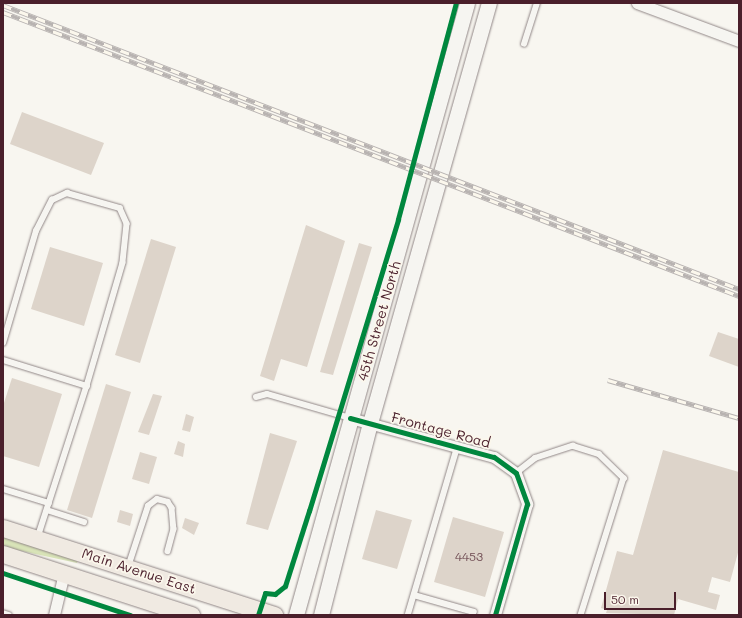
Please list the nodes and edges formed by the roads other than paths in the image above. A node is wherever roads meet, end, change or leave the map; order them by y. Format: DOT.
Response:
graph roads {
  1 [pos="467,3"];
  2 [pos="489,3"];
  3 [pos="538,3"];
  4 [pos="637,3"];
  5 [pos="739,42"];
  6 [pos="524,44"];
  7 [pos="3,343"];
  8 [pos="3,360"];
  9 [pos="87,386"];
  10 [pos="256,397"];
  11 [pos="350,418"];
  12 [pos="370,424"];
  13 [pos="458,447"];
  14 [pos="516,473"];
  15 [pos="3,489"];
  16 [pos="49,503"];
  17 [pos="47,510"];
  18 [pos="84,522"];
  19 [pos="3,528"];
  20 [pos="38,539"];
  21 [pos="168,551"];
  22 [pos="3,554"];
  23 [pos="128,567"];
  24 [pos="64,573"];
  25 [pos="414,595"];
  26 [pos="3,613"];
  27 [pos="408,614"];
  28 [pos="9,615"];
  29 [pos="54,615"];
  30 [pos="191,615"];
  31 [pos="274,615"];
  32 [pos="296,615"];
  33 [pos="321,615"];
  34 [pos="473,615"];
  35 [pos="495,615"];
  36 [pos="581,615"];
  1 -- 11 [label="main road, 45th Street North"];
  2 -- 12 [label="main road, 45th Street North"];
  3 -- 6 [label="lane"];
  4 -- 5 [label="street"];
  7 -- 9 [label="lane"];
  8 -- 9 [label="lane"];
  9 -- 16 [label="lane"];
  10 -- 11 [label="lane"];
  11 -- 12 [label="street, Frontage Road"];
  11 -- 32 [label="main road, 45th Street North"];
  12 -- 13 [label="street, Frontage Road"];
  12 -- 33 [label="main road, 45th Street North"];
  13 -- 14 [label="street, Frontage Road"];
  13 -- 25 [label="lane"];
  14 -- 35 [label="street"];
  14 -- 36 [label="lane"];
  15 -- 16 [label="lane"];
  16 -- 17 [label="lane"];
  17 -- 18 [label="lane"];
  17 -- 20 [label="lane"];
  19 -- 20 [label="main road, Main Avenue East"];
  20 -- 23 [label="main road, Main Avenue East"];
  21 -- 23 [label="lane"];
  22 -- 24 [label="main road, Main Avenue East"];
  23 -- 31 [label="main road, Main Avenue East"];
  24 -- 29 [label="street"];
  24 -- 30 [label="main road, Main Avenue East"];
  25 -- 27 [label="lane"];
  25 -- 34 [label="lane"];
  26 -- 28 [label="lane"];
}
